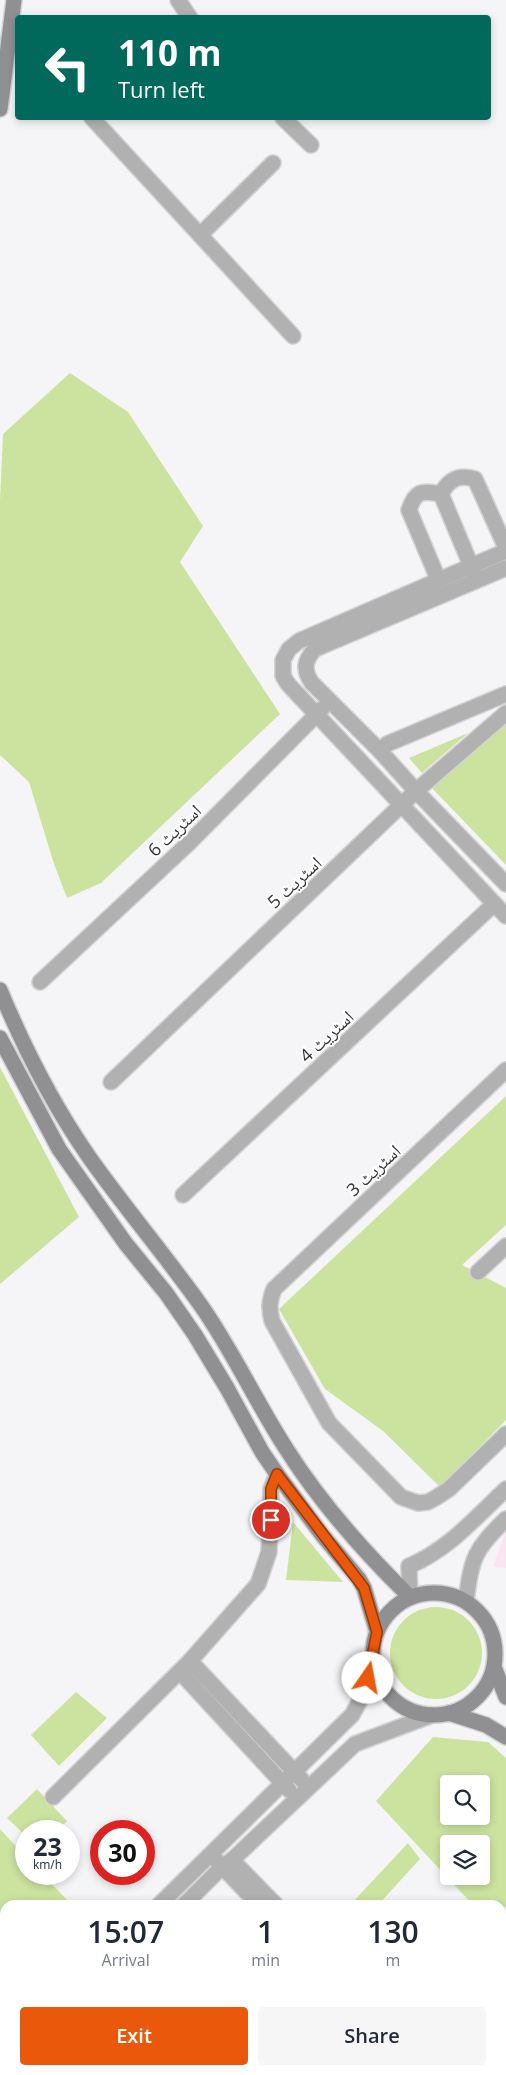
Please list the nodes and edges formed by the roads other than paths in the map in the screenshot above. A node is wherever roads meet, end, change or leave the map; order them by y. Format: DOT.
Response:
graph roads {
  1 [pos="14,0"];
  2 [pos="178,0"];
  3 [pos="188,15"];
  4 [pos="14,40"];
  5 [pos="0,109"];
  6 [pos="94,120"];
  7 [pos="285,120"];
  8 [pos="311,145"];
  9 [pos="273,163"];
  10 [pos="200,235"];
  11 [pos="293,336"];
  12 [pos="441,494"];
  13 [pos="506,549"];
  14 [pos="471,565"];
  15 [pos="506,568"];
  16 [pos="438,579"];
  17 [pos="477,580"];
  18 [pos="283,660"];
  19 [pos="305,666"];
  20 [pos="506,694"];
  21 [pos="331,702"];
  22 [pos="506,713"];
  23 [pos="315,714"];
  24 [pos="380,750"];
  25 [pos="416,791"];
  26 [pos="403,804"];
  27 [pos="506,884"];
  28 [pos="494,904"];
  29 [pos="506,916"];
  30 [pos="40,982"];
  31 [pos="0,990"];
  32 [pos="0,1038"];
  33 [pos="506,1070"];
  34 [pos="111,1082"];
  35 [pos="113,1190"];
  36 [pos="183,1195"];
  37 [pos="98,1202"];
  38 [pos="506,1246"];
  39 [pos="478,1272"];
  40 [pos="506,1434"];
  41 [pos="277,1474"];
  42 [pos="506,1489"];
  43 [pos="506,1519"];
  44 [pos="410,1597"];
  45 [pos="466,1601"];
  46 [pos="377,1632"];
  47 [pos="374,1662"];
  48 [pos="185,1666"];
  49 [pos="494,1667"];
  50 [pos="506,1697"];
  51 [pos="449,1714"];
  52 [pos="432,1715"];
  53 [pos="506,1737"];
  54 [pos="295,1772"];
  55 [pos="284,1783"];
  56 [pos="308,1786"];
  57 [pos="53,1797"];
  58 [pos="296,1798"];
  59 [pos="218,1846"];
  60 [pos="227,1863"];
  61 [pos="164,1900"];
  62 [pos="189,1900"];
  63 [pos="255,1900"];
  64 [pos="270,1900"];
  1 -- 4 [label="street"];
  2 -- 3 [label="street"];
  4 -- 5 [label="street"];
  6 -- 10 [label="street"];
  7 -- 8 [label="street"];
  9 -- 10 [label="street"];
  10 -- 11 [label="street"];
  12 -- 13 [label="street"];
  12 -- 14 [label="street"];
  12 -- 16 [label="street"];
  13 -- 14 [label="street"];
  14 -- 16 [label="street"];
  14 -- 17 [label="street"];
  15 -- 17 [label="street"];
  16 -- 18 [label="street"];
  17 -- 19 [label="street"];
  18 -- 19 [label="street"];
  18 -- 23 [label="street"];
  19 -- 21 [label="street"];
  20 -- 24 [label="street"];
  21 -- 23 [label="street, اسٹریٹ 6"];
  21 -- 24 [label="street"];
  22 -- 25 [label="street, اسٹریٹ 5"];
  23 -- 26 [label="street"];
  23 -- 30 [label="street, اسٹریٹ 6"];
  24 -- 25 [label="street"];
  25 -- 26 [label="street, اسٹریٹ 5"];
  25 -- 27 [label="street"];
  26 -- 28 [label="street"];
  26 -- 34 [label="street, اسٹریٹ 5"];
  28 -- 29 [label="street"];
  28 -- 36 [label="street, اسٹریٹ 4"];
  31 -- 35 [label="street"];
  32 -- 37 [label="street"];
  33 -- 40 [label="street, اسٹریٹ 3"];
  35 -- 37 [label="street"];
  35 -- 44 [label="street"];
  37 -- 41 [label="street"];
  38 -- 39 [label="street"];
  41 -- 46 [label="street"];
  41 -- 48 [label="street"];
  42 -- 44 [label="street"];
  43 -- 45 [label="street"];
  44 -- 45 [label="street"];
  44 -- 46 [label="street"];
  45 -- 49 [label="street"];
  46 -- 47 [label="street"];
  47 -- 52 [label="street"];
  47 -- 54 [label="street"];
  48 -- 54 [label="street"];
  48 -- 55 [label="street"];
  48 -- 57 [label="street"];
  49 -- 50 [label="street"];
  49 -- 51 [label="street"];
  51 -- 52 [label="street"];
  51 -- 53 [label="street"];
  52 -- 56 [label="street"];
  54 -- 55 [label="street"];
  54 -- 56 [label="street"];
  55 -- 58 [label="street"];
  55 -- 59 [label="street"];
  56 -- 58 [label="street"];
  58 -- 60 [label="street"];
  59 -- 60 [label="street"];
  59 -- 61 [label="street"];
  60 -- 62 [label="street"];
  60 -- 63 [label="street"];
  60 -- 64 [label="street"];
}
